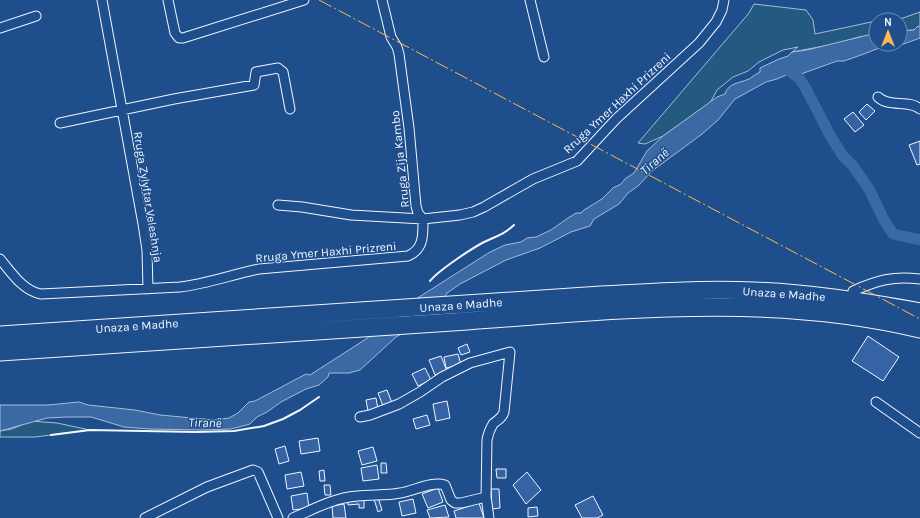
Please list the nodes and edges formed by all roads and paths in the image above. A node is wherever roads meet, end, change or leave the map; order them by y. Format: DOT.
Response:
graph roads {
  1 [pos="102,0"];
  2 [pos="168,0"];
  3 [pos="304,0"];
  4 [pos="382,0"];
  5 [pos="530,0"];
  6 [pos="724,0"];
  7 [pos="36,16"];
  8 [pos="0,28"];
  9 [pos="544,57"];
  10 [pos="878,97"];
  11 [pos="290,109"];
  12 [pos="920,109"];
  13 [pos="122,110"];
  14 [pos="60,123"];
  15 [pos="278,205"];
  16 [pos="423,219"];
  17 [pos="0,259"];
  18 [pos="920,279"];
  19 [pos="148,289"];
  20 [pos="755,291"];
  21 [pos="852,291"];
  22 [pos="920,304"];
  23 [pos="759,308"];
  24 [pos="920,312"];
  25 [pos="453,313"];
  26 [pos="920,329"];
  27 [pos="0,335"];
  28 [pos="920,338"];
  29 [pos="0,352"];
  30 [pos="876,402"];
  31 [pos="360,417"];
  32 [pos="920,433"];
  33 [pos="486,497"];
  34 [pos="158,515"];
  35 [pos="145,518"];
  36 [pos="278,518"];
  37 [pos="293,518"];
  38 [pos="489,518"];
  1 -- 13 [label="street, Rruga Zylyftar Veleshnja"];
  2 -- 3 [label="street"];
  4 -- 16 [label="street, Rruga Zija Kambo"];
  5 -- 9 [label="street"];
  6 -- 16 [label="street, Rruga Ymer Haxhi Prizreni"];
  7 -- 8 [label="street"];
  10 -- 12 [label="street"];
  11 -- 13 [label="street"];
  13 -- 14 [label="street"];
  13 -- 19 [label="street, Rruga Zylyftar Veleshnja"];
  15 -- 16 [label="street, Rruga Zija Kambo"];
  16 -- 19 [label="street, Rruga Ymer Haxhi Prizreni"];
  17 -- 19 [label="street, Rruga Ymer Haxhi Prizreni"];
  18 -- 21 [label="street"];
  20 -- 22 [label="highway"];
  20 -- 24 [label="highway, Unaza e Madhe"];
  20 -- 25 [label="highway, Unaza e Madhe"];
  23 -- 25 [label="highway, Unaza e Madhe"];
  23 -- 26 [label="highway, Unaza e Madhe"];
  23 -- 28 [label="highway"];
  25 -- 27 [label="highway, Unaza e Madhe"];
  25 -- 29 [label="highway, Unaza e Madhe"];
  30 -- 32 [label="street"];
  31 -- 33 [label="street"];
  33 -- 37 [label="street"];
  33 -- 38 [label="street"];
  34 -- 35 [label="street"];
  34 -- 36 [label="street"];
}
